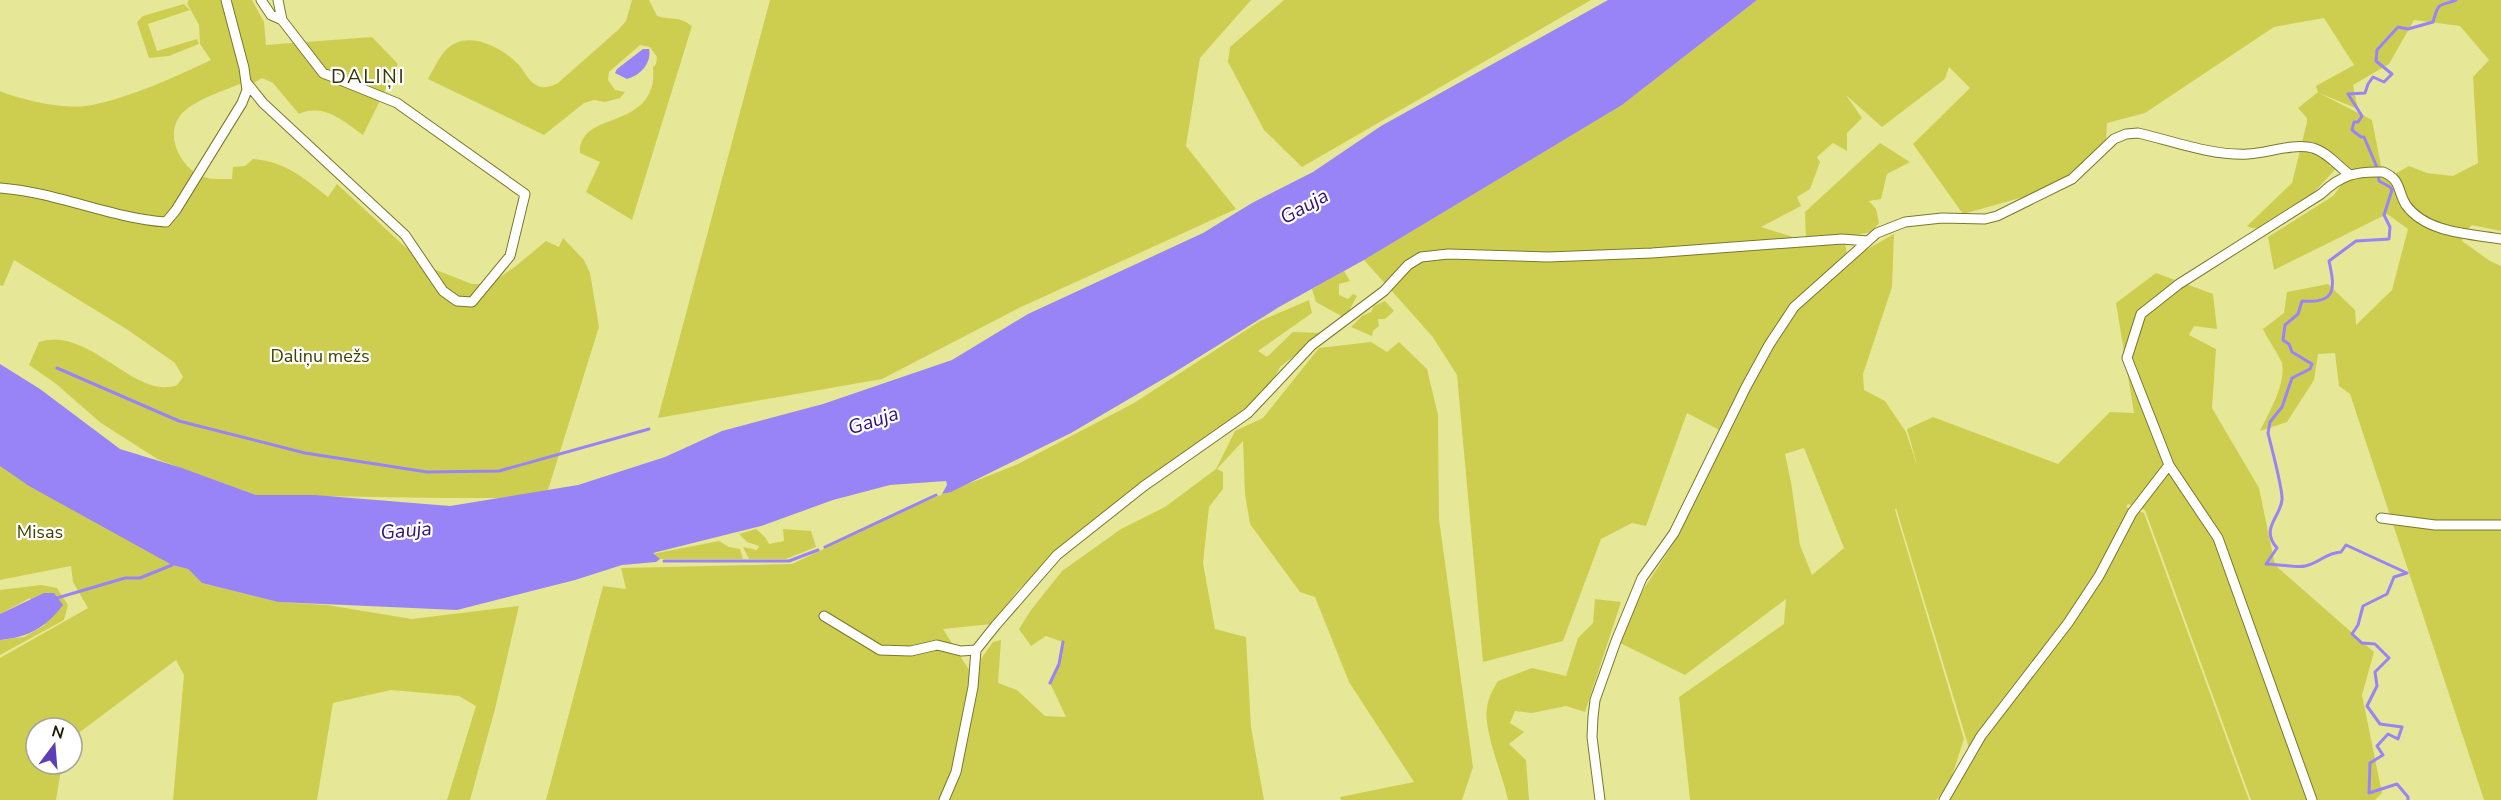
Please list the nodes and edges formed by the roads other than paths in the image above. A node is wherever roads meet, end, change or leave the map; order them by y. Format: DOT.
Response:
graph roads {
  1 [pos="226,0"];
  2 [pos="261,0"];
  3 [pos="278,0"];
  4 [pos="282,20"];
  5 [pos="248,83"];
  6 [pos="2350,175"];
  7 [pos="0,188"];
  8 [pos="2501,239"];
  9 [pos="1868,241"];
  10 [pos="2169,465"];
  11 [pos="2381,518"];
  12 [pos="2501,525"];
  13 [pos="824,616"];
  14 [pos="976,650"];
  15 [pos="961,651"];
  16 [pos="975,667"];
  17 [pos="944,800"];
  18 [pos="1600,800"];
  19 [pos="1944,800"];
  20 [pos="2312,800"];
  1 -- 5 [label="street"];
  2 -- 4 [label="street"];
  3 -- 4 [label="street"];
  4 -- 5 [label="street"];
  5 -- 7 [label="street"];
  6 -- 8 [label="street"];
  6 -- 9 [label="street"];
  6 -- 10 [label="street"];
  9 -- 14 [label="street"];
  9 -- 18 [label="street"];
  10 -- 19 [label="street"];
  10 -- 20 [label="street"];
  11 -- 12 [label="street"];
  13 -- 15 [label="street"];
  14 -- 15 [label="street"];
  14 -- 16 [label="street"];
  15 -- 16 [label="street"];
  16 -- 17 [label="street"];
}
